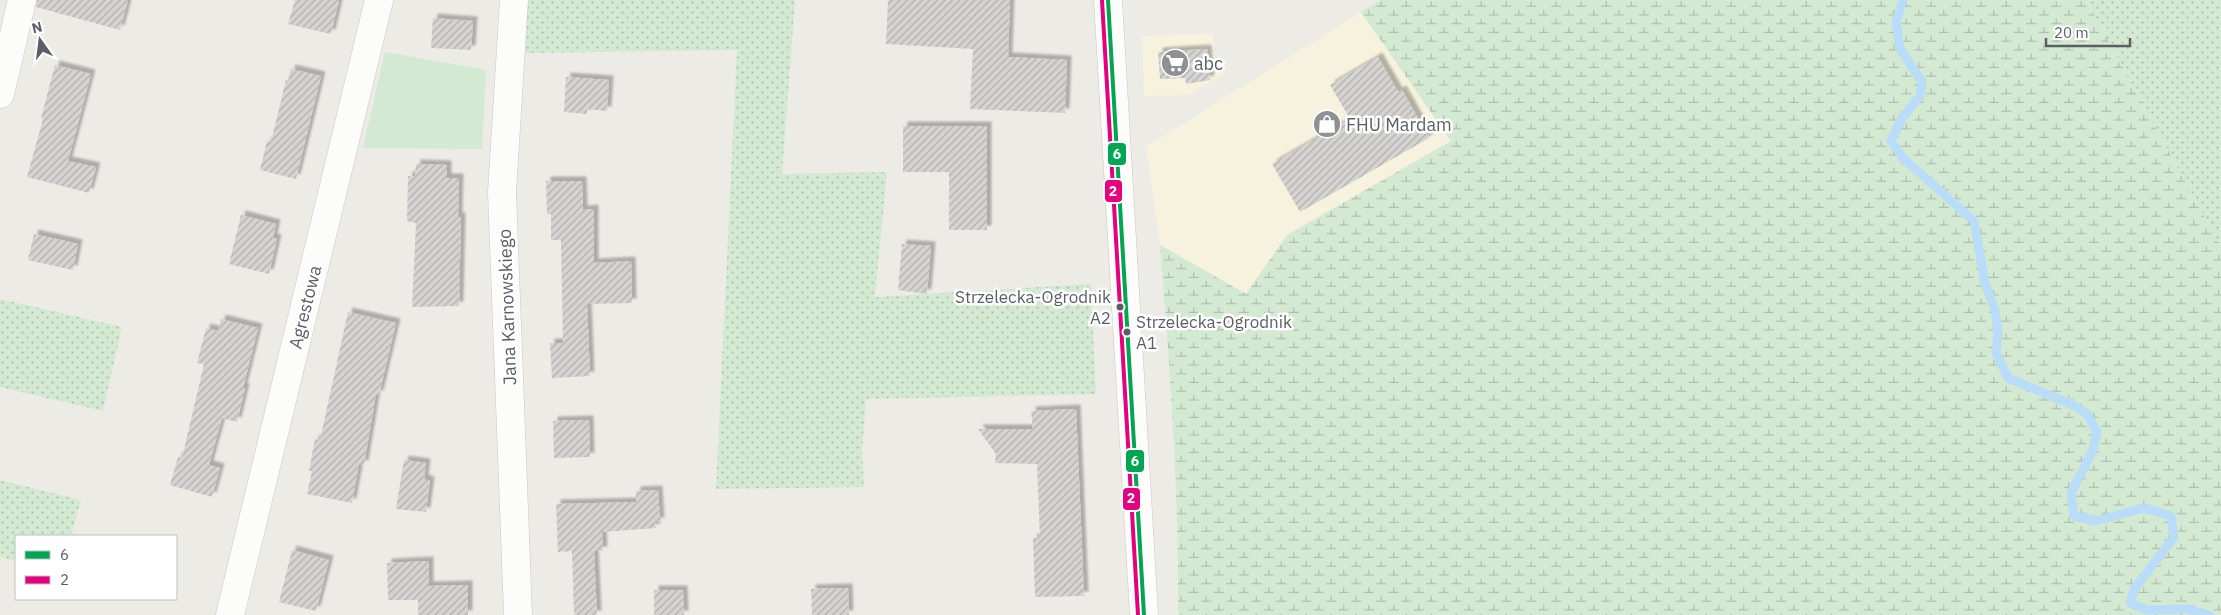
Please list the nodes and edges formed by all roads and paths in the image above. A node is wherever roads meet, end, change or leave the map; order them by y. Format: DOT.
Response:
graph roads {
  1 [pos="22,0"];
  2 [pos="379,0"];
  3 [pos="514,0"];
  4 [pos="1108,0"];
  5 [pos="0,94"];
  6 [pos="230,615"];
  7 [pos="518,615"];
  8 [pos="1144,615"];
  1 -- 5 [label="street"];
  2 -- 6 [label="street, Agrestowa"];
  3 -- 7 [label="street, Jana Karnowskiego"];
  4 -- 8 [label="street"];
}
